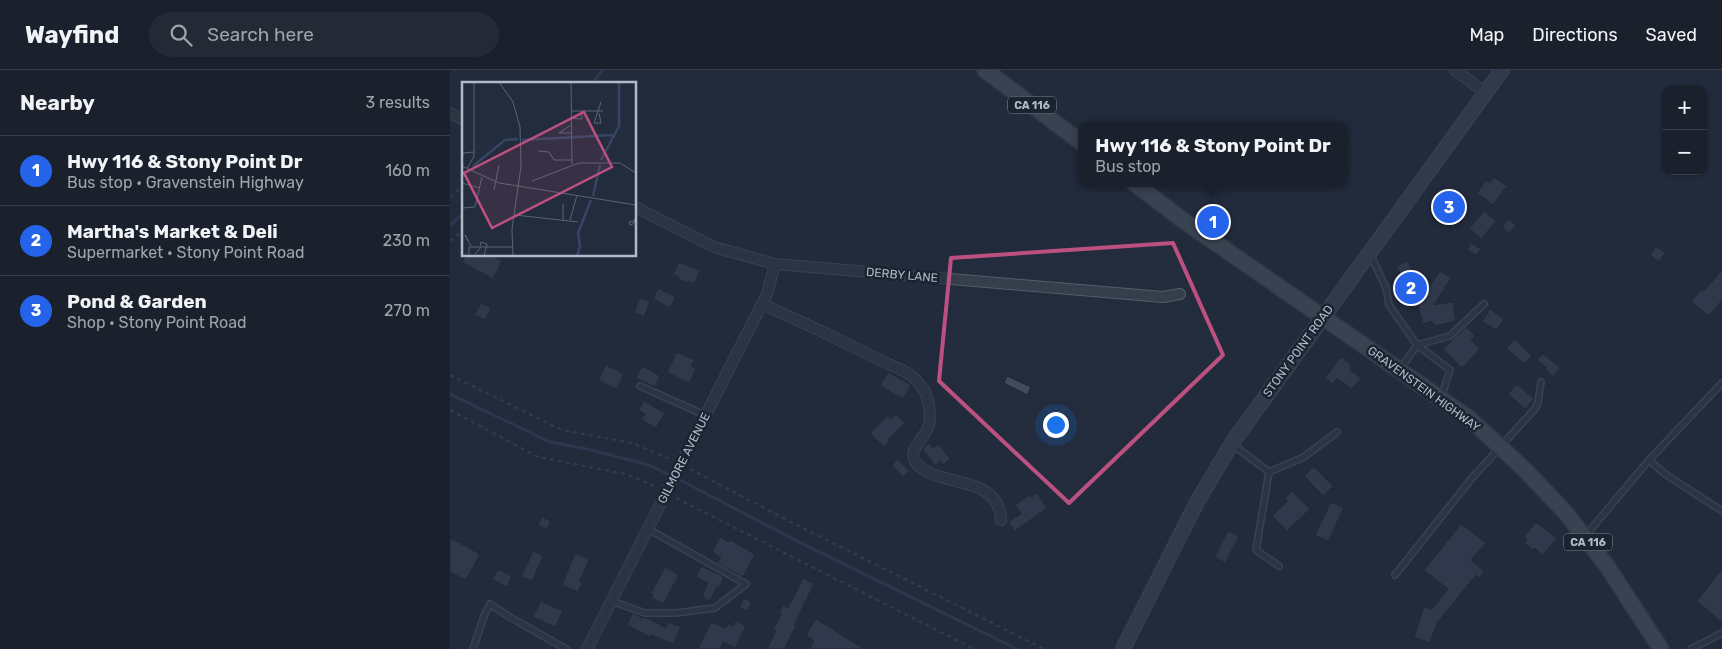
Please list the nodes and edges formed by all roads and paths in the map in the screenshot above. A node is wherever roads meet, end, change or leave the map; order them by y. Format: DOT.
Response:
graph roads {
  1 [pos="985,70"];
  2 [pos="1454,70"];
  3 [pos="1502,70"];
  4 [pos="1486,93"];
  5 [pos="450,113"];
  6 [pos="462,119"];
  7 [pos="1078,140"];
  8 [pos="462,187"];
  9 [pos="1139,187"];
  10 [pos="450,197"];
  11 [pos="636,208"];
  12 [pos="462,232"];
  13 [pos="450,241"];
  14 [pos="1369,253"];
  15 [pos="774,264"];
  16 [pos="1180,294"];
  17 [pos="762,304"];
  18 [pos="1484,304"];
  19 [pos="1322,317"];
  20 [pos="1416,345"];
  21 [pos="1400,370"];
  22 [pos="450,375"];
  23 [pos="1541,382"];
  24 [pos="1722,383"];
  25 [pos="640,386"];
  26 [pos="1440,398"];
  27 [pos="450,410"];
  28 [pos="705,415"];
  29 [pos="1337,432"];
  30 [pos="1232,443"];
  31 [pos="1500,447"];
  32 [pos="1650,460"];
  33 [pos="680,466"];
  34 [pos="1269,472"];
  35 [pos="668,488"];
  36 [pos="1722,511"];
  37 [pos="1001,520"];
  38 [pos="648,528"];
  39 [pos="1584,537"];
  40 [pos="1279,566"];
  41 [pos="1395,575"];
  42 [pos="611,601"];
  43 [pos="1722,634"];
  44 [pos="472,649"];
  45 [pos="566,649"];
  46 [pos="586,649"];
  47 [pos="974,649"];
  48 [pos="1044,649"];
  49 [pos="1123,649"];
  50 [pos="1661,649"];
  51 [pos="1691,649"];
  1 -- 7 [label="main road, CA 116"];
  2 -- 4 [label="street"];
  3 -- 4 [label="main road, STONY POINT ROAD"];
  4 -- 14 [label="main road, STONY POINT ROAD"];
  5 -- 6 [label="street"];
  8 -- 10 [label="path"];
  9 -- 19 [label="main road, GRAVENSTEIN HIGHWAY / CA 116"];
  11 -- 15 [label="street, DERBY LANE"];
  12 -- 13 [label="path"];
  14 -- 19 [label="main road, STONY POINT ROAD"];
  14 -- 20 [label="lane"];
  15 -- 16 [label="street, DERBY LANE"];
  15 -- 17 [label="street, GILMORE AVENUE"];
  17 -- 28 [label="street, GILMORE AVENUE"];
  17 -- 37 [label="street"];
  18 -- 20 [label="lane"];
  19 -- 21 [label="main road, GRAVENSTEIN HIGHWAY / CA 116"];
  19 -- 30 [label="main road, STONY POINT ROAD"];
  20 -- 21 [label="lane"];
  20 -- 26 [label="lane"];
  21 -- 26 [label="main road, GRAVENSTEIN HIGHWAY / CA 116"];
  22 -- 33 [label="path"];
  23 -- 31 [label="lane"];
  24 -- 32 [label="lane"];
  25 -- 28 [label="lane"];
  26 -- 31 [label="main road, GRAVENSTEIN HIGHWAY / CA 116"];
  27 -- 35 [label="path"];
  28 -- 33 [label="street, GILMORE AVENUE"];
  29 -- 34 [label="lane"];
  30 -- 34 [label="lane"];
  30 -- 49 [label="main road, STONY POINT ROAD"];
  31 -- 39 [label="main road, GRAVENSTEIN HIGHWAY / CA 116"];
  31 -- 41 [label="lane"];
  32 -- 36 [label="lane"];
  32 -- 39 [label="lane"];
  33 -- 35 [label="street, GILMORE AVENUE"];
  33 -- 48 [label="path"];
  34 -- 40 [label="lane"];
  35 -- 38 [label="street, GILMORE AVENUE"];
  35 -- 47 [label="path"];
  38 -- 42 [label="street, GILMORE AVENUE"];
  38 -- 42 [label="lane"];
  39 -- 50 [label="main road, GRAVENSTEIN HIGHWAY / CA 116"];
  42 -- 46 [label="street, GILMORE AVENUE"];
  43 -- 51 [label="lane"];
  44 -- 45 [label="lane"];
}
